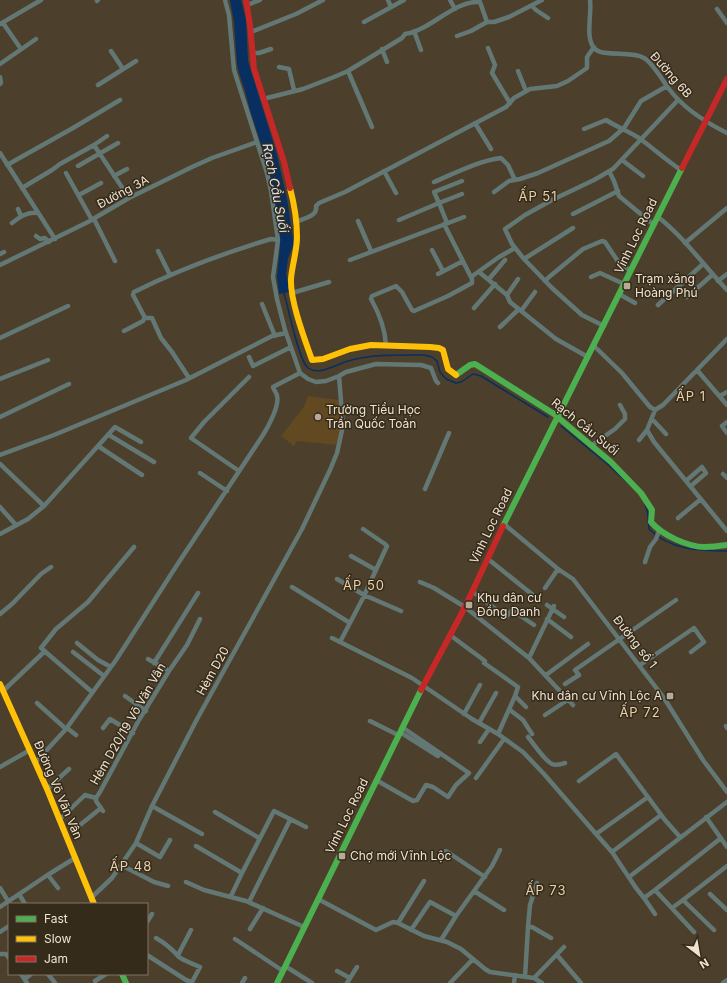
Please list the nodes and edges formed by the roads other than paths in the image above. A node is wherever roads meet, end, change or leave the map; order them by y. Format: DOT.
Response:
graph roads {
  1 [pos="41,0"];
  2 [pos="225,0"];
  3 [pos="260,0"];
  4 [pos="323,0"];
  5 [pos="388,0"];
  6 [pos="404,0"];
  7 [pos="450,0"];
  8 [pos="542,0"];
  9 [pos="590,0"];
  10 [pos="246,3"];
  11 [pos="532,6"];
  12 [pos="391,7"];
  13 [pos="455,9"];
  14 [pos="717,9"];
  15 [pos="548,18"];
  16 [pos="364,22"];
  17 [pos="487,22"];
  18 [pos="727,23"];
  19 [pos="2,24"];
  20 [pos="414,31"];
  21 [pos="251,32"];
  22 [pos="457,36"];
  23 [pos="36,39"];
  24 [pos="594,47"];
  25 [pos="488,48"];
  26 [pos="21,49"];
  27 [pos="271,49"];
  28 [pos="382,49"];
  29 [pos="421,50"];
  30 [pos="111,51"];
  31 [pos="253,53"];
  32 [pos="136,61"];
  33 [pos="387,62"];
  34 [pos="0,64"];
  35 [pos="279,67"];
  36 [pos="123,69"];
  37 [pos="348,70"];
  38 [pos="518,71"];
  39 [pos="0,77"];
  40 [pos="727,79"];
  41 [pos="0,84"];
  42 [pos="98,85"];
  43 [pos="667,86"];
  44 [pos="294,90"];
  45 [pos="526,91"];
  46 [pos="120,100"];
  47 [pos="263,100"];
  48 [pos="678,100"];
  49 [pos="510,103"];
  50 [pos="705,122"];
  51 [pos="475,123"];
  52 [pos="372,127"];
  53 [pos="624,128"];
  54 [pos="584,129"];
  55 [pos="727,133"];
  56 [pos="107,136"];
  57 [pos="640,139"];
  58 [pos="257,142"];
  59 [pos="118,143"];
  60 [pos="94,145"];
  61 [pos="491,148"];
  62 [pos="100,154"];
  63 [pos="1,155"];
  64 [pos="622,160"];
  65 [pos="7,165"];
  66 [pos="78,166"];
  67 [pos="127,169"];
  68 [pos="681,170"];
  69 [pos="384,171"];
  70 [pos="609,171"];
  71 [pos="66,173"];
  72 [pos="114,176"];
  73 [pos="643,176"];
  74 [pos="515,180"];
  75 [pos="462,181"];
  76 [pos="434,182"];
  77 [pos="101,183"];
  78 [pos="22,188"];
  79 [pos="618,191"];
  80 [pos="494,192"];
  81 [pos="396,193"];
  82 [pos="462,194"];
  83 [pos="79,195"];
  84 [pos="129,198"];
  85 [pos="439,203"];
  86 [pos="727,208"];
  87 [pos="18,209"];
  88 [pos="38,213"];
  89 [pos="573,214"];
  90 [pos="21,216"];
  91 [pos="464,217"];
  92 [pos="658,217"];
  93 [pos="93,219"];
  94 [pos="399,220"];
  95 [pos="358,221"];
  96 [pos="296,222"];
  97 [pos="12,223"];
  98 [pos="446,223"];
  99 [pos="654,225"];
  100 [pos="572,228"];
  101 [pos="36,236"];
  102 [pos="55,239"];
  103 [pos="278,240"];
  104 [pos="49,242"];
  105 [pos="685,243"];
  106 [pos="515,248"];
  107 [pos="432,250"];
  108 [pos="158,251"];
  109 [pos="370,252"];
  110 [pos="524,259"];
  111 [pos="350,260"];
  112 [pos="463,260"];
  113 [pos="505,260"];
  114 [pos="115,261"];
  115 [pos="1,264"];
  116 [pos="703,264"];
  117 [pos="631,270"];
  118 [pos="443,271"];
  119 [pos="479,272"];
  120 [pos="438,274"];
  121 [pos="727,274"];
  122 [pos="170,275"];
  123 [pos="712,275"];
  124 [pos="471,277"];
  125 [pos="591,277"];
  126 [pos="489,279"];
  127 [pos="518,280"];
  128 [pos="546,281"];
  129 [pos="718,281"];
  130 [pos="329,282"];
  131 [pos="495,284"];
  132 [pos="624,284"];
  133 [pos="727,289"];
  134 [pos="535,292"];
  135 [pos="292,293"];
  136 [pos="619,294"];
  137 [pos="507,295"];
  138 [pos="687,297"];
  139 [pos="635,303"];
  140 [pos="262,304"];
  141 [pos="658,304"];
  142 [pos="68,306"];
  143 [pos="474,308"];
  144 [pos="520,310"];
  145 [pos="145,317"];
  146 [pos="604,326"];
  147 [pos="500,327"];
  148 [pos="124,331"];
  149 [pos="286,333"];
  150 [pos="275,336"];
  151 [pos="0,338"];
  152 [pos="727,339"];
  153 [pos="386,345"];
  154 [pos="594,346"];
  155 [pos="291,347"];
  156 [pos="249,357"];
  157 [pos="588,357"];
  158 [pos="48,360"];
  159 [pos="698,370"];
  160 [pos="300,373"];
  161 [pos="339,376"];
  162 [pos="249,377"];
  163 [pos="189,378"];
  164 [pos="0,380"];
  165 [pos="438,383"];
  166 [pos="69,384"];
  167 [pos="727,392"];
  168 [pos="720,396"];
  169 [pos="620,405"];
  170 [pos="727,405"];
  171 [pos="655,410"];
  172 [pos="0,417"];
  173 [pos="558,417"];
  174 [pos="652,419"];
  175 [pos="727,422"];
  176 [pos="647,430"];
  177 [pos="449,433"];
  178 [pos="727,433"];
  179 [pos="666,434"];
  180 [pos="109,435"];
  181 [pos="639,440"];
  182 [pos="141,442"];
  183 [pos="592,445"];
  184 [pos="98,446"];
  185 [pos="0,455"];
  186 [pos="154,462"];
  187 [pos="0,464"];
  188 [pos="239,471"];
  189 [pos="200,473"];
  190 [pos="723,474"];
  191 [pos="142,475"];
  192 [pos="727,478"];
  193 [pos="686,481"];
  194 [pos="691,486"];
  195 [pos="425,489"];
  196 [pos="227,491"];
  197 [pos="701,499"];
  198 [pos="44,506"];
  199 [pos="0,507"];
  200 [pos="678,518"];
  201 [pos="504,524"];
  202 [pos="16,525"];
  203 [pos="363,529"];
  204 [pos="727,531"];
  205 [pos="0,534"];
  206 [pos="658,535"];
  207 [pos="727,545"];
  208 [pos="134,547"];
  209 [pos="351,556"];
  210 [pos="488,559"];
  211 [pos="645,562"];
  212 [pos="51,566"];
  213 [pos="376,570"];
  214 [pos="558,570"];
  215 [pos="337,579"];
  216 [pos="420,582"];
  217 [pos="292,587"];
  218 [pos="545,588"];
  219 [pos="472,591"];
  220 [pos="198,593"];
  221 [pos="364,595"];
  222 [pos="538,599"];
  223 [pos="676,600"];
  224 [pos="547,605"];
  225 [pos="465,607"];
  226 [pos="554,608"];
  227 [pos="401,612"];
  228 [pos="0,614"];
  229 [pos="564,617"];
  230 [pos="200,619"];
  231 [pos="548,619"];
  232 [pos="350,623"];
  233 [pos="534,625"];
  234 [pos="450,635"];
  235 [pos="571,637"];
  236 [pos="332,638"];
  237 [pos="620,639"];
  238 [pos="340,642"];
  239 [pos="77,643"];
  240 [pos="588,644"];
  241 [pos="45,651"];
  242 [pos="73,652"];
  243 [pos="691,652"];
  244 [pos="529,658"];
  245 [pos="148,659"];
  246 [pos="154,663"];
  247 [pos="640,665"];
  248 [pos="111,667"];
  249 [pos="169,671"];
  250 [pos="546,675"];
  251 [pos="104,676"];
  252 [pos="0,684"];
  253 [pos="565,684"];
  254 [pos="480,685"];
  255 [pos="423,686"];
  256 [pos="3,691"];
  257 [pos="92,692"];
  258 [pos="496,693"];
  259 [pos="125,696"];
  260 [pos="516,696"];
  261 [pos="569,699"];
  262 [pos="37,702"];
  263 [pos="574,704"];
  264 [pos="526,707"];
  265 [pos="510,710"];
  266 [pos="146,711"];
  267 [pos="464,714"];
  268 [pos="544,715"];
  269 [pos="370,721"];
  270 [pos="480,723"];
  271 [pos="66,728"];
  272 [pos="103,728"];
  273 [pos="489,729"];
  274 [pos="400,731"];
  275 [pos="133,733"];
  276 [pos="498,734"];
  277 [pos="76,736"];
  278 [pos="504,739"];
  279 [pos="480,742"];
  280 [pos="30,750"];
  281 [pos="438,756"];
  282 [pos="36,763"];
  283 [pos="565,763"];
  284 [pos="0,767"];
  285 [pos="69,770"];
  286 [pos="476,778"];
  287 [pos="376,780"];
  288 [pos="579,781"];
  289 [pos="47,789"];
  290 [pos="727,792"];
  291 [pos="648,797"];
  292 [pos="96,798"];
  293 [pos="727,802"];
  294 [pos="152,806"];
  295 [pos="215,812"];
  296 [pos="662,816"];
  297 [pos="706,817"];
  298 [pos="59,820"];
  299 [pos="290,820"];
  300 [pos="80,825"];
  301 [pos="306,827"];
  302 [pos="202,834"];
  303 [pos="596,834"];
  304 [pos="680,837"];
  305 [pos="259,838"];
  306 [pos="721,838"];
  307 [pos="170,840"];
  308 [pos="136,843"];
  309 [pos="196,846"];
  310 [pos="727,847"];
  311 [pos="500,850"];
  312 [pos="446,851"];
  313 [pos="612,852"];
  314 [pos="75,858"];
  315 [pos="121,865"];
  316 [pos="727,866"];
  317 [pos="242,873"];
  318 [pos="48,874"];
  319 [pos="485,877"];
  320 [pos="629,877"];
  321 [pos="424,881"];
  322 [pos="186,882"];
  323 [pos="537,883"];
  324 [pos="168,886"];
  325 [pos="0,888"];
  326 [pos="58,888"];
  327 [pos="655,890"];
  328 [pos="474,891"];
  329 [pos="19,894"];
  330 [pos="710,894"];
  331 [pos="231,896"];
  332 [pos="92,897"];
  333 [pos="644,898"];
  334 [pos="318,899"];
  335 [pos="683,900"];
  336 [pos="8,901"];
  337 [pos="249,902"];
  338 [pos="24,903"];
  339 [pos="94,903"];
  340 [pos="0,908"];
  341 [pos="263,908"];
  342 [pos="672,908"];
  343 [pos="504,910"];
  344 [pos="727,910"];
  345 [pos="152,914"];
  346 [pos="655,914"];
  347 [pos="456,916"];
  348 [pos="148,920"];
  349 [pos="398,923"];
  350 [pos="304,927"];
  351 [pos="528,927"];
  352 [pos="250,929"];
  353 [pos="191,930"];
  354 [pos="411,930"];
  355 [pos="714,930"];
  356 [pos="694,932"];
  357 [pos="156,938"];
  358 [pos="551,938"];
  359 [pos="234,939"];
  360 [pos="441,940"];
  361 [pos="564,947"];
  362 [pos="178,955"];
  363 [pos="557,955"];
  364 [pos="148,956"];
  365 [pos="473,959"];
  366 [pos="357,967"];
  367 [pos="284,968"];
  368 [pos="337,971"];
  369 [pos="49,975"];
  370 [pos="105,975"];
  371 [pos="515,975"];
  372 [pos="525,977"];
  373 [pos="245,978"];
  374 [pos="534,978"];
  375 [pos="727,980"];
  376 [pos="96,981"];
  377 [pos="348,981"];
  378 [pos="191,982"];
  379 [pos="55,983"];
  380 [pos="242,983"];
  381 [pos="277,983"];
  382 [pos="312,983"];
  383 [pos="450,983"];
  384 [pos="514,983"];
  385 [pos="542,983"];
  386 [pos="581,983"];
  387 [pos="723,983"];
  1 -- 19 [label="street"];
  2 -- 58 [label="street"];
  3 -- 10 [label="street"];
  4 -- 21 [label="street"];
  5 -- 12 [label="street"];
  6 -- 12 [label="street"];
  7 -- 13 [label="street"];
  8 -- 11 [label="street"];
  9 -- 24 [label="street"];
  10 -- 21 [label="street, Rạch Cầu Suối"];
  11 -- 15 [label="street"];
  11 -- 17 [label="street"];
  12 -- 16 [label="street"];
  13 -- 17 [label="street"];
  13 -- 20 [label="street"];
  14 -- 18 [label="street"];
  17 -- 22 [label="street"];
  19 -- 26 [label="street"];
  20 -- 28 [label="street"];
  20 -- 29 [label="street"];
  21 -- 31 [label="street, Rạch Cầu Suối"];
  23 -- 26 [label="street"];
  24 -- 43 [label="street, Đường 6B"];
  24 -- 45 [label="street"];
  25 -- 49 [label="street"];
  26 -- 34 [label="street"];
  27 -- 31 [label="street"];
  28 -- 33 [label="street"];
  28 -- 37 [label="street"];
  30 -- 36 [label="street"];
  31 -- 47 [label="street, Rạch Cầu Suối"];
  32 -- 36 [label="street"];
  35 -- 44 [label="street"];
  36 -- 42 [label="street"];
  37 -- 44 [label="street"];
  37 -- 52 [label="street"];
  38 -- 45 [label="street"];
  39 -- 41 [label="street"];
  40 -- 50 [label="street, Vinh Loc Road"];
  43 -- 48 [label="street, Đường 6B"];
  43 -- 53 [label="street"];
  44 -- 47 [label="street"];
  45 -- 49 [label="street"];
  46 -- 65 [label="street"];
  47 -- 96 [label="street, Rạch Cầu Suối"];
  48 -- 50 [label="street, Đường 6B"];
  48 -- 57 [label="street"];
  49 -- 51 [label="street"];
  50 -- 55 [label="street, Đường 6B"];
  50 -- 68 [label="street, Vinh Loc Road"];
  51 -- 61 [label="street"];
  51 -- 69 [label="street"];
  53 -- 54 [label="street"];
  53 -- 57 [label="street"];
  53 -- 74 [label="street"];
  56 -- 60 [label="street"];
  57 -- 64 [label="street"];
  57 -- 68 [label="street"];
  58 -- 84 [label="street, Đường 3A"];
  58 -- 103 [label="street"];
  59 -- 62 [label="street"];
  60 -- 62 [label="street"];
  60 -- 78 [label="street"];
  62 -- 66 [label="street"];
  62 -- 72 [label="street"];
  63 -- 65 [label="street"];
  64 -- 70 [label="street"];
  64 -- 73 [label="street"];
  65 -- 78 [label="street"];
  67 -- 72 [label="street"];
  68 -- 92 [label="street, Vinh Loc Road"];
  69 -- 81 [label="street"];
  69 -- 96 [label="street"];
  70 -- 79 [label="street"];
  70 -- 106 [label="street"];
  71 -- 83 [label="street"];
  72 -- 84 [label="street"];
  74 -- 76 [label="street"];
  74 -- 80 [label="street"];
  75 -- 85 [label="street"];
  77 -- 83 [label="street"];
  78 -- 88 [label="street"];
  79 -- 89 [label="street"];
  79 -- 99 [label="street"];
  82 -- 85 [label="street"];
  83 -- 93 [label="street"];
  84 -- 93 [label="street, Đường 3A"];
  85 -- 94 [label="street"];
  85 -- 98 [label="street"];
  86 -- 105 [label="street"];
  87 -- 90 [label="street"];
  88 -- 90 [label="street"];
  88 -- 102 [label="street"];
  90 -- 97 [label="street"];
  91 -- 98 [label="street"];
  92 -- 99 [label="street, Vinh Loc Road"];
  92 -- 105 [label="street"];
  93 -- 102 [label="street, Đường 3A"];
  93 -- 114 [label="street"];
  95 -- 109 [label="street"];
  96 -- 135 [label="street, Rạch Cầu Suối"];
  98 -- 109 [label="street"];
  98 -- 112 [label="street"];
  99 -- 117 [label="street, Vinh Loc Road"];
  100 -- 110 [label="street"];
  101 -- 104 [label="street"];
  102 -- 104 [label="street, Đường 3A"];
  103 -- 122 [label="street"];
  103 -- 149 [label="street"];
  104 -- 115 [label="street, Đường 3A"];
  105 -- 116 [label="street"];
  106 -- 110 [label="street"];
  106 -- 119 [label="street"];
  107 -- 118 [label="street"];
  108 -- 122 [label="street"];
  109 -- 111 [label="street"];
  110 -- 128 [label="street"];
  112 -- 118 [label="street"];
  112 -- 124 [label="street"];
  113 -- 126 [label="street"];
  116 -- 123 [label="street"];
  116 -- 141 [label="street"];
  117 -- 128 [label="street"];
  117 -- 132 [label="street, Vinh Loc Road"];
  118 -- 120 [label="street"];
  119 -- 124 [label="street"];
  119 -- 126 [label="street"];
  121 -- 129 [label="street"];
  122 -- 145 [label="street"];
  123 -- 129 [label="street"];
  123 -- 138 [label="street"];
  124 -- 153 [label="street"];
  125 -- 132 [label="street"];
  126 -- 131 [label="street"];
  127 -- 137 [label="street"];
  128 -- 146 [label="street"];
  129 -- 133 [label="street"];
  130 -- 135 [label="street"];
  131 -- 137 [label="street"];
  131 -- 143 [label="street"];
  132 -- 136 [label="street, Vinh Loc Road"];
  134 -- 144 [label="street"];
  135 -- 153 [label="street, Rạch Cầu Suối"];
  136 -- 139 [label="street"];
  136 -- 146 [label="street, Vinh Loc Road"];
  137 -- 144 [label="street"];
  140 -- 150 [label="street"];
  142 -- 151 [label="street"];
  144 -- 147 [label="street"];
  144 -- 157 [label="street"];
  145 -- 148 [label="street"];
  145 -- 163 [label="street"];
  146 -- 154 [label="street, Vinh Loc Road"];
  149 -- 150 [label="street"];
  149 -- 155 [label="street"];
  150 -- 163 [label="street"];
  152 -- 159 [label="street"];
  153 -- 173 [label="street, Rạch Cầu Suối"];
  154 -- 157 [label="street, Vinh Loc Road"];
  154 -- 171 [label="street"];
  155 -- 156 [label="street"];
  155 -- 160 [label="street"];
  157 -- 173 [label="street, Vinh Loc Road"];
  158 -- 164 [label="street"];
  159 -- 168 [label="street"];
  159 -- 171 [label="street"];
  160 -- 161 [label="street"];
  160 -- 188 [label="street"];
  161 -- 165 [label="street"];
  161 -- 294 [label="street, Hẻm D20"];
  162 -- 188 [label="street"];
  163 -- 185 [label="street"];
  166 -- 172 [label="street"];
  167 -- 168 [label="street"];
  168 -- 170 [label="street"];
  169 -- 183 [label="street"];
  171 -- 174 [label="street"];
  173 -- 183 [label="street, Rạch Cầu Suối"];
  173 -- 201 [label="street, Vinh Loc Road"];
  174 -- 176 [label="street"];
  174 -- 179 [label="street"];
  175 -- 178 [label="street"];
  176 -- 181 [label="street"];
  176 -- 193 [label="street"];
  177 -- 195 [label="street"];
  180 -- 182 [label="street"];
  180 -- 184 [label="street"];
  180 -- 186 [label="street"];
  183 -- 206 [label="street, Rạch Cầu Suối"];
  184 -- 191 [label="street"];
  184 -- 198 [label="street"];
  187 -- 198 [label="street"];
  188 -- 196 [label="street"];
  189 -- 196 [label="street"];
  190 -- 192 [label="street"];
  193 -- 194 [label="street"];
  193 -- 194 [label="street"];
  194 -- 197 [label="street"];
  196 -- 248 [label="street"];
  197 -- 200 [label="street"];
  197 -- 204 [label="street"];
  198 -- 202 [label="street"];
  199 -- 202 [label="street"];
  201 -- 210 [label="street, Vinh Loc Road"];
  201 -- 214 [label="street, Đường số 1"];
  202 -- 205 [label="street"];
  203 -- 213 [label="street"];
  206 -- 207 [label="street"];
  206 -- 211 [label="street"];
  208 -- 241 [label="street"];
  209 -- 213 [label="street"];
  210 -- 219 [label="street, Vinh Loc Road"];
  210 -- 222 [label="street"];
  212 -- 228 [label="street"];
  213 -- 221 [label="street"];
  214 -- 218 [label="street"];
  214 -- 237 [label="street, Đường số 1"];
  215 -- 221 [label="street"];
  216 -- 225 [label="street"];
  217 -- 232 [label="street"];
  219 -- 225 [label="street, Vinh Loc Road"];
  219 -- 233 [label="street"];
  220 -- 246 [label="street"];
  221 -- 227 [label="street"];
  221 -- 232 [label="street"];
  223 -- 237 [label="street"];
  224 -- 226 [label="street"];
  225 -- 234 [label="street, Vinh Loc Road"];
  225 -- 244 [label="street"];
  226 -- 229 [label="street"];
  226 -- 231 [label="street"];
  230 -- 249 [label="street, Hẻm D20/19 Võ Văn Vân"];
  231 -- 235 [label="street"];
  231 -- 244 [label="street"];
  232 -- 238 [label="street"];
  234 -- 255 [label="street, Vinh Loc Road"];
  234 -- 260 [label="street"];
  236 -- 238 [label="street"];
  237 -- 247 [label="street, Đường số 1"];
  237 -- 253 [label="street"];
  238 -- 255 [label="street"];
  239 -- 248 [label="street"];
  240 -- 250 [label="street"];
  241 -- 256 [label="street"];
  241 -- 257 [label="street"];
  242 -- 251 [label="street"];
  243 -- 247 [label="street"];
  244 -- 250 [label="street"];
  245 -- 246 [label="street"];
  246 -- 249 [label="street"];
  247 -- 290 [label="street, Đường số 1"];
  248 -- 251 [label="street"];
  249 -- 266 [label="street, Hẻm D20/19 Võ Văn Vân"];
  250 -- 261 [label="street"];
  251 -- 257 [label="street"];
  252 -- 256 [label="street, Đường Võ Văn Vân"];
  254 -- 267 [label="street"];
  255 -- 267 [label="street"];
  255 -- 274 [label="street, Vinh Loc Road"];
  256 -- 280 [label="street, Đường Võ Văn Vân"];
  257 -- 271 [label="street"];
  258 -- 270 [label="street"];
  259 -- 266 [label="street"];
  260 -- 264 [label="street"];
  260 -- 265 [label="street"];
  261 -- 263 [label="street"];
  261 -- 268 [label="street"];
  262 -- 271 [label="street"];
  265 -- 276 [label="street"];
  265 -- 283 [label="street"];
  266 -- 275 [label="street, Hẻm D20/19 Võ Văn Vân"];
  267 -- 270 [label="street"];
  269 -- 274 [label="street"];
  270 -- 273 [label="street"];
  271 -- 277 [label="street"];
  271 -- 282 [label="street"];
  272 -- 275 [label="street"];
  273 -- 276 [label="street"];
  273 -- 279 [label="street"];
  274 -- 281 [label="street"];
  274 -- 287 [label="street, Vinh Loc Road"];
  274 -- 287 [label="street"];
  275 -- 292 [label="street, Hẻm D20/19 Võ Văn Vân"];
  276 -- 278 [label="street"];
  278 -- 286 [label="street"];
  278 -- 303 [label="street"];
  280 -- 282 [label="street, Đường Võ Văn Vân"];
  280 -- 284 [label="street"];
  282 -- 289 [label="street, Đường Võ Văn Vân"];
  285 -- 289 [label="street"];
  287 -- 334 [label="street, Vinh Loc Road"];
  288 -- 291 [label="street"];
  289 -- 298 [label="street, Đường Võ Văn Vân"];
  291 -- 296 [label="street"];
  291 -- 303 [label="street"];
  292 -- 298 [label="street, Hẻm D20/19 Võ Văn Vân"];
  292 -- 300 [label="street"];
  293 -- 297 [label="street"];
  294 -- 302 [label="street"];
  294 -- 308 [label="street, Hẻm D20"];
  295 -- 305 [label="street"];
  296 -- 304 [label="street"];
  296 -- 313 [label="street"];
  297 -- 304 [label="street"];
  297 -- 306 [label="street"];
  298 -- 314 [label="street, Đường Võ Văn Vân"];
  299 -- 301 [label="street"];
  299 -- 305 [label="street"];
  299 -- 337 [label="street"];
  303 -- 313 [label="street"];
  304 -- 320 [label="street"];
  305 -- 317 [label="street"];
  306 -- 310 [label="street"];
  306 -- 327 [label="street"];
  307 -- 308 [label="street"];
  308 -- 315 [label="street, Hẻm D20"];
  309 -- 317 [label="street"];
  311 -- 319 [label="street"];
  312 -- 319 [label="street"];
  313 -- 320 [label="street"];
  314 -- 318 [label="street"];
  314 -- 332 [label="street, Đường Võ Văn Vân"];
  315 -- 324 [label="street"];
  315 -- 332 [label="street, Hẻm D20"];
  316 -- 335 [label="street"];
  317 -- 331 [label="street"];
  318 -- 326 [label="street"];
  318 -- 329 [label="street"];
  319 -- 328 [label="street"];
  320 -- 333 [label="street"];
  321 -- 349 [label="street"];
  322 -- 331 [label="street"];
  323 -- 351 [label="street"];
  325 -- 336 [label="street"];
  327 -- 333 [label="street"];
  327 -- 342 [label="street"];
  328 -- 343 [label="street"];
  328 -- 347 [label="street"];
  329 -- 336 [label="street"];
  329 -- 338 [label="street"];
  330 -- 344 [label="street"];
  331 -- 337 [label="street"];
  332 -- 339 [label="street, Đường Võ Văn Vân"];
  333 -- 346 [label="street"];
  334 -- 349 [label="street"];
  334 -- 350 [label="street, Vinh Loc Road"];
  335 -- 342 [label="street"];
  335 -- 355 [label="street"];
  336 -- 340 [label="street"];
  337 -- 341 [label="street"];
  341 -- 350 [label="street"];
  341 -- 352 [label="street"];
  342 -- 356 [label="street"];
  345 -- 348 [label="street"];
  347 -- 354 [label="street"];
  347 -- 360 [label="street"];
  349 -- 354 [label="street"];
  350 -- 367 [label="street, Vinh Loc Road"];
  351 -- 358 [label="street"];
  351 -- 372 [label="street"];
  353 -- 362 [label="street"];
  354 -- 360 [label="street"];
  357 -- 362 [label="street"];
  359 -- 367 [label="street"];
  360 -- 365 [label="street"];
  361 -- 363 [label="street"];
  362 -- 378 [label="street"];
  363 -- 374 [label="street"];
  363 -- 386 [label="street"];
  364 -- 378 [label="street"];
  365 -- 371 [label="street"];
  365 -- 383 [label="street"];
  366 -- 377 [label="street"];
  367 -- 381 [label="street, Vinh Loc Road"];
  367 -- 382 [label="street"];
  368 -- 377 [label="street"];
  369 -- 379 [label="street"];
  370 -- 376 [label="street"];
  371 -- 372 [label="street"];
  371 -- 384 [label="street"];
  372 -- 374 [label="street"];
  373 -- 380 [label="street"];
  374 -- 385 [label="street"];
  375 -- 387 [label="street"];
}
